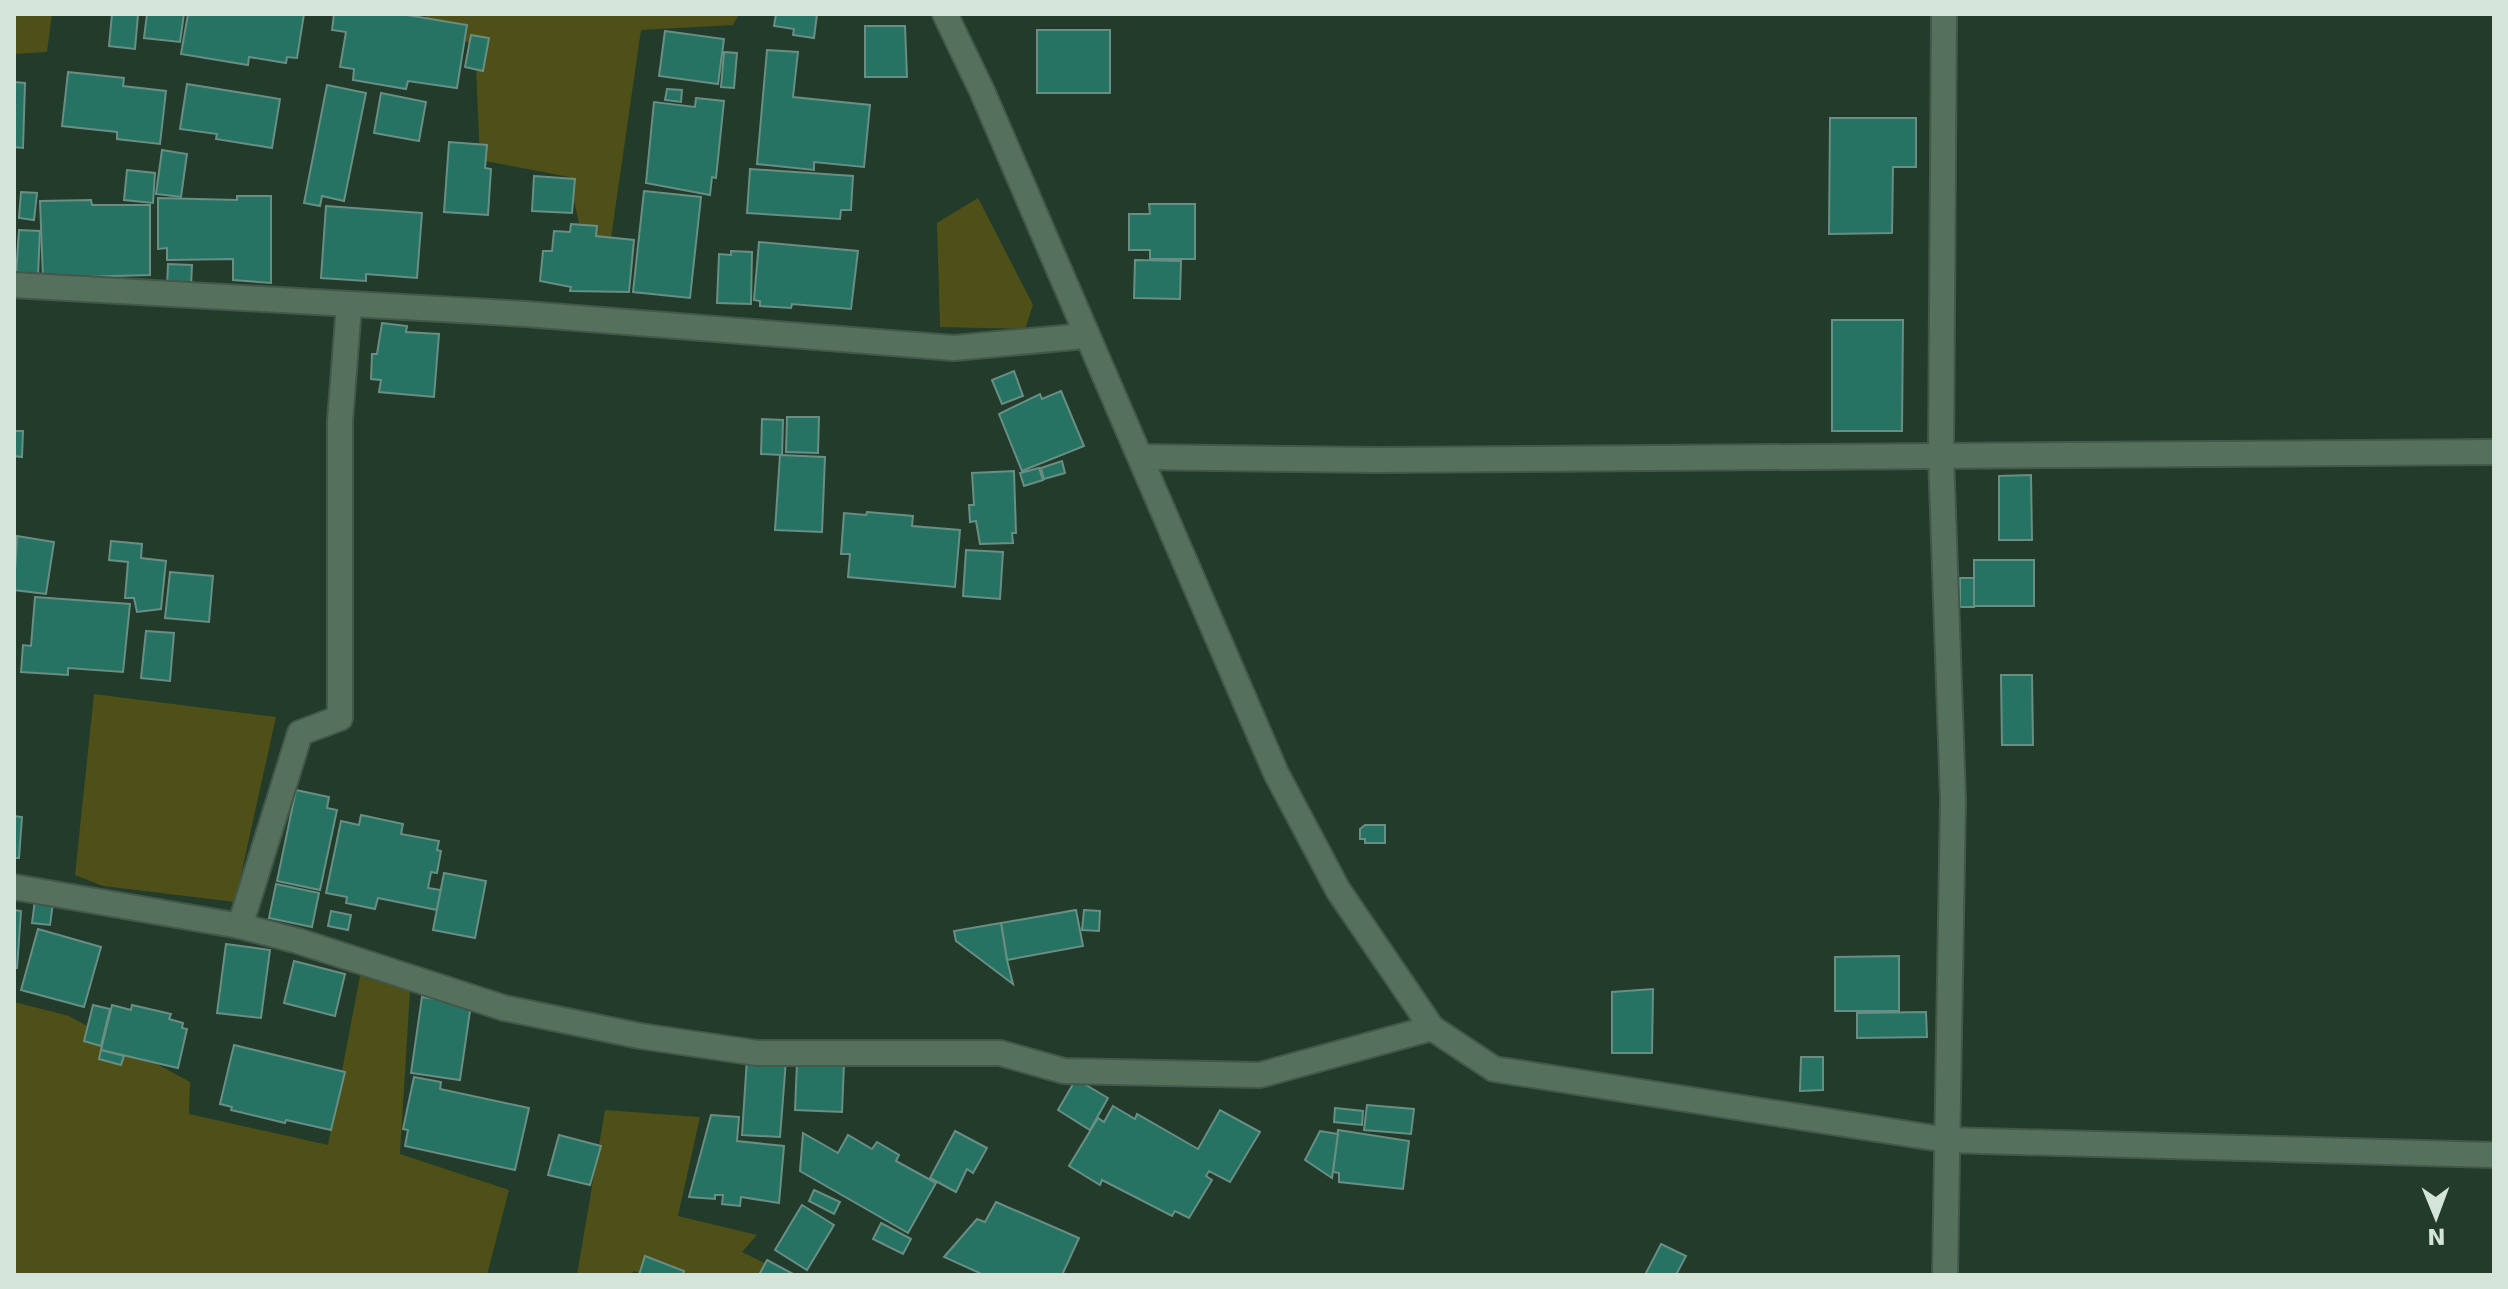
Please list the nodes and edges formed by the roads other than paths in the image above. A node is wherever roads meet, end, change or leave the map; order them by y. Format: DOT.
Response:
graph roads {
  1 [pos="945,14"];
  2 [pos="1944,14"];
  3 [pos="14,285"];
  4 [pos="349,306"];
  5 [pos="1085,336"];
  6 [pos="2494,452"];
  7 [pos="1941,455"];
  8 [pos="1140,457"];
  9 [pos="14,887"];
  10 [pos="240,926"];
  11 [pos="1432,1028"];
  12 [pos="1947,1140"];
  13 [pos="2494,1155"];
  14 [pos="1945,1275"];
  1 -- 5 [label="street"];
  2 -- 7 [label="street"];
  3 -- 4 [label="street"];
  4 -- 5 [label="street"];
  4 -- 10 [label="street"];
  5 -- 8 [label="street"];
  6 -- 7 [label="street"];
  7 -- 8 [label="street"];
  7 -- 12 [label="street"];
  8 -- 11 [label="street"];
  9 -- 10 [label="street"];
  10 -- 11 [label="street"];
  11 -- 12 [label="street"];
  12 -- 13 [label="street"];
  12 -- 14 [label="street"];
}
